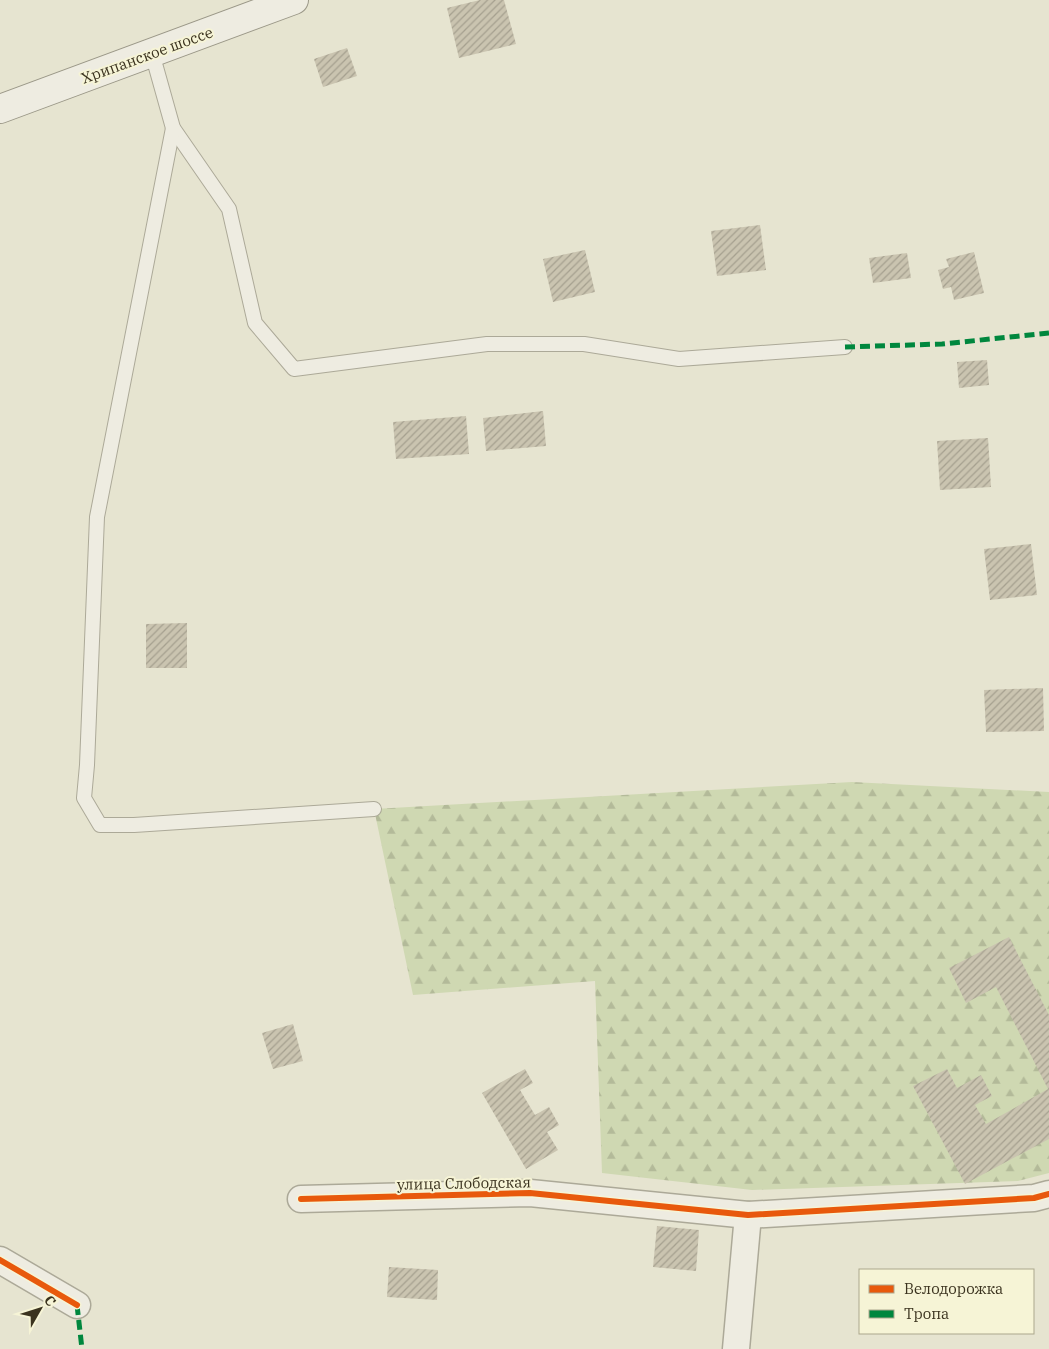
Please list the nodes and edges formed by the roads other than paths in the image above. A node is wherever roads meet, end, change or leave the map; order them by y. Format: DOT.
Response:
graph roads {
  1 [pos="294,0"];
  2 [pos="152,53"];
  3 [pos="0,109"];
  4 [pos="172,128"];
  5 [pos="845,347"];
  6 [pos="374,809"];
  7 [pos="1049,1194"];
  8 [pos="301,1199"];
  9 [pos="748,1215"];
  10 [pos="0,1260"];
  11 [pos="77,1306"];
  12 [pos="736,1349"];
  1 -- 2 [label="main road, Хрипанское шоссе"];
  2 -- 3 [label="main road, Хрипанское шоссе"];
  2 -- 4 [label="lane"];
  4 -- 5 [label="lane"];
  4 -- 6 [label="lane"];
  7 -- 9 [label="street, улица Слободская"];
  8 -- 9 [label="street, улица Слободская"];
  9 -- 12 [label="street"];
  10 -- 11 [label="street"];
}
